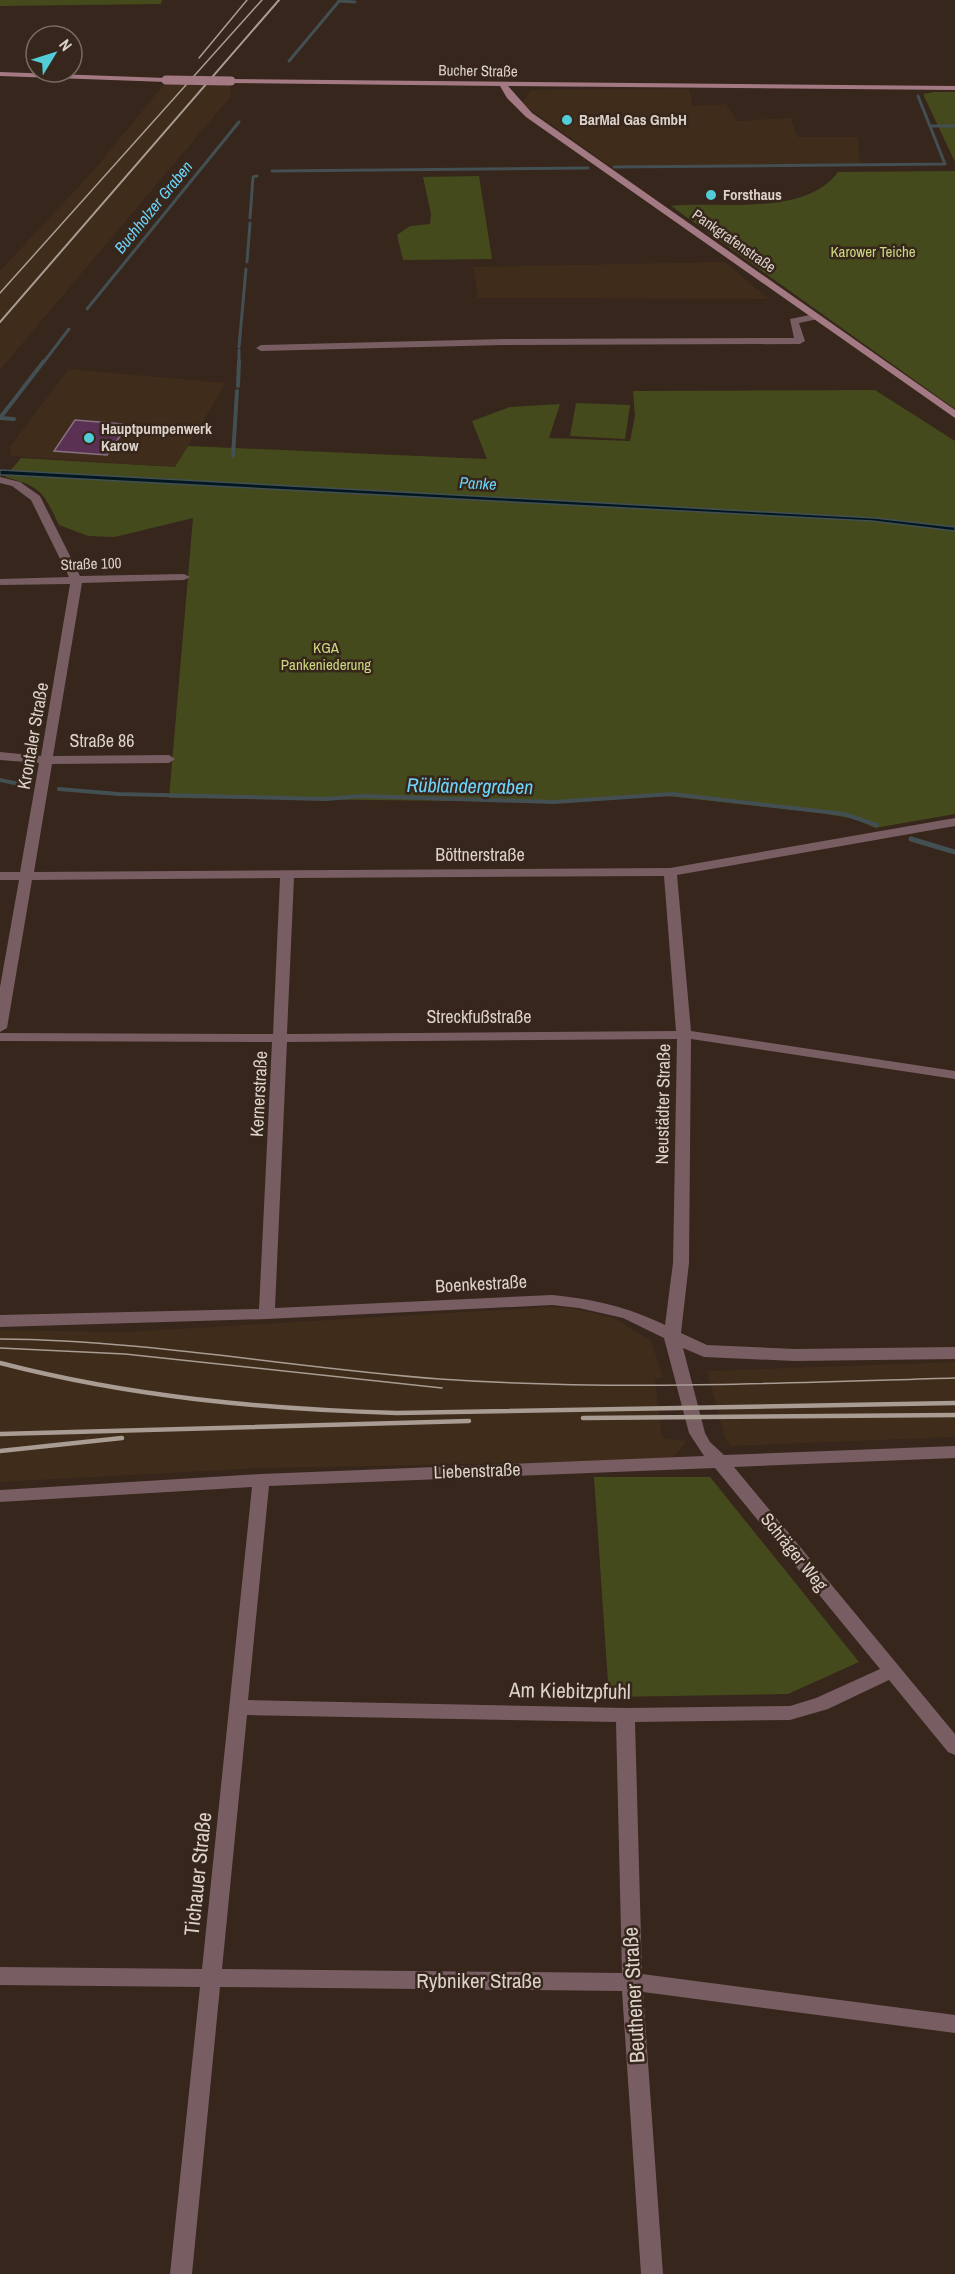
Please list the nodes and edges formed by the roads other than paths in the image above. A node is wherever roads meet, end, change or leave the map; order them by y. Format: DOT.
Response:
graph roads {
  1 [pos="0,74"];
  2 [pos="503,84"];
  3 [pos="955,88"];
  4 [pos="816,317"];
  5 [pos="261,348"];
  6 [pos="955,416"];
  7 [pos="0,480"];
  8 [pos="184,577"];
  9 [pos="76,579"];
  10 [pos="0,582"];
  11 [pos="0,756"];
  12 [pos="170,759"];
  13 [pos="47,760"];
  14 [pos="955,822"];
  15 [pos="670,872"];
  16 [pos="287,875"];
  17 [pos="0,876"];
  18 [pos="28,876"];
  19 [pos="0,1029"];
  20 [pos="684,1035"];
  21 [pos="0,1037"];
  22 [pos="281,1038"];
  23 [pos="955,1075"];
  24 [pos="267,1314"];
  25 [pos="0,1321"];
  26 [pos="672,1337"];
  27 [pos="955,1353"];
  28 [pos="955,1452"];
  29 [pos="721,1463"];
  30 [pos="261,1480"];
  31 [pos="0,1496"];
  32 [pos="892,1671"];
  33 [pos="239,1707"];
  34 [pos="624,1715"];
  35 [pos="955,1747"];
  36 [pos="0,1976"];
  37 [pos="212,1979"];
  38 [pos="632,1982"];
  39 [pos="955,2024"];
  40 [pos="181,2274"];
  41 [pos="652,2274"];
  1 -- 2 [label="main road, Bucher Straße, bridge"];
  2 -- 3 [label="main road, Bucher Straße"];
  2 -- 4 [label="main road, Pankgrafenstraße"];
  4 -- 5 [label="street"];
  4 -- 6 [label="main road, Pankgrafenstraße"];
  7 -- 9 [label="street"];
  8 -- 9 [label="street, Straße 100"];
  9 -- 10 [label="street, Straße 100"];
  9 -- 13 [label="street, Krontaler Straße"];
  11 -- 13 [label="street, Straße 86"];
  12 -- 13 [label="street, Straße 86"];
  13 -- 18 [label="street, Krontaler Straße"];
  14 -- 15 [label="street, Böttnerstraße"];
  15 -- 16 [label="street, Böttnerstraße"];
  15 -- 20 [label="street, Neustädter Straße"];
  16 -- 18 [label="street, Böttnerstraße"];
  16 -- 22 [label="street, Kernerstraße"];
  17 -- 18 [label="street, Böttnerstraße"];
  18 -- 19 [label="street, Krontaler Straße"];
  20 -- 22 [label="street, Streckfußstraße"];
  20 -- 23 [label="street, Streckfußstraße"];
  20 -- 26 [label="street, Neustädter Straße"];
  21 -- 22 [label="street, Streckfußstraße"];
  22 -- 24 [label="street, Kernerstraße"];
  24 -- 25 [label="street, Boenkestraße"];
  24 -- 26 [label="street, Boenkestraße"];
  26 -- 27 [label="street, Boenkestraße"];
  26 -- 29 [label="street, Schräger Weg"];
  28 -- 29 [label="street, Liebenstraße"];
  29 -- 30 [label="street, Liebenstraße"];
  29 -- 32 [label="street, Schräger Weg"];
  30 -- 31 [label="street, Liebenstraße"];
  30 -- 33 [label="street, Tichauer Straße"];
  32 -- 34 [label="street, Am Kiebitzpfuhl"];
  32 -- 35 [label="street, Schräger Weg"];
  33 -- 34 [label="street, Am Kiebitzpfuhl"];
  33 -- 37 [label="street, Tichauer Straße"];
  34 -- 38 [label="street, Beuthener Straße"];
  36 -- 37 [label="street, Rybniker Straße"];
  37 -- 38 [label="street, Rybniker Straße"];
  37 -- 40 [label="street, Tichauer Straße"];
  38 -- 39 [label="street, Rybniker Straße"];
  38 -- 41 [label="street, Beuthener Straße"];
}
